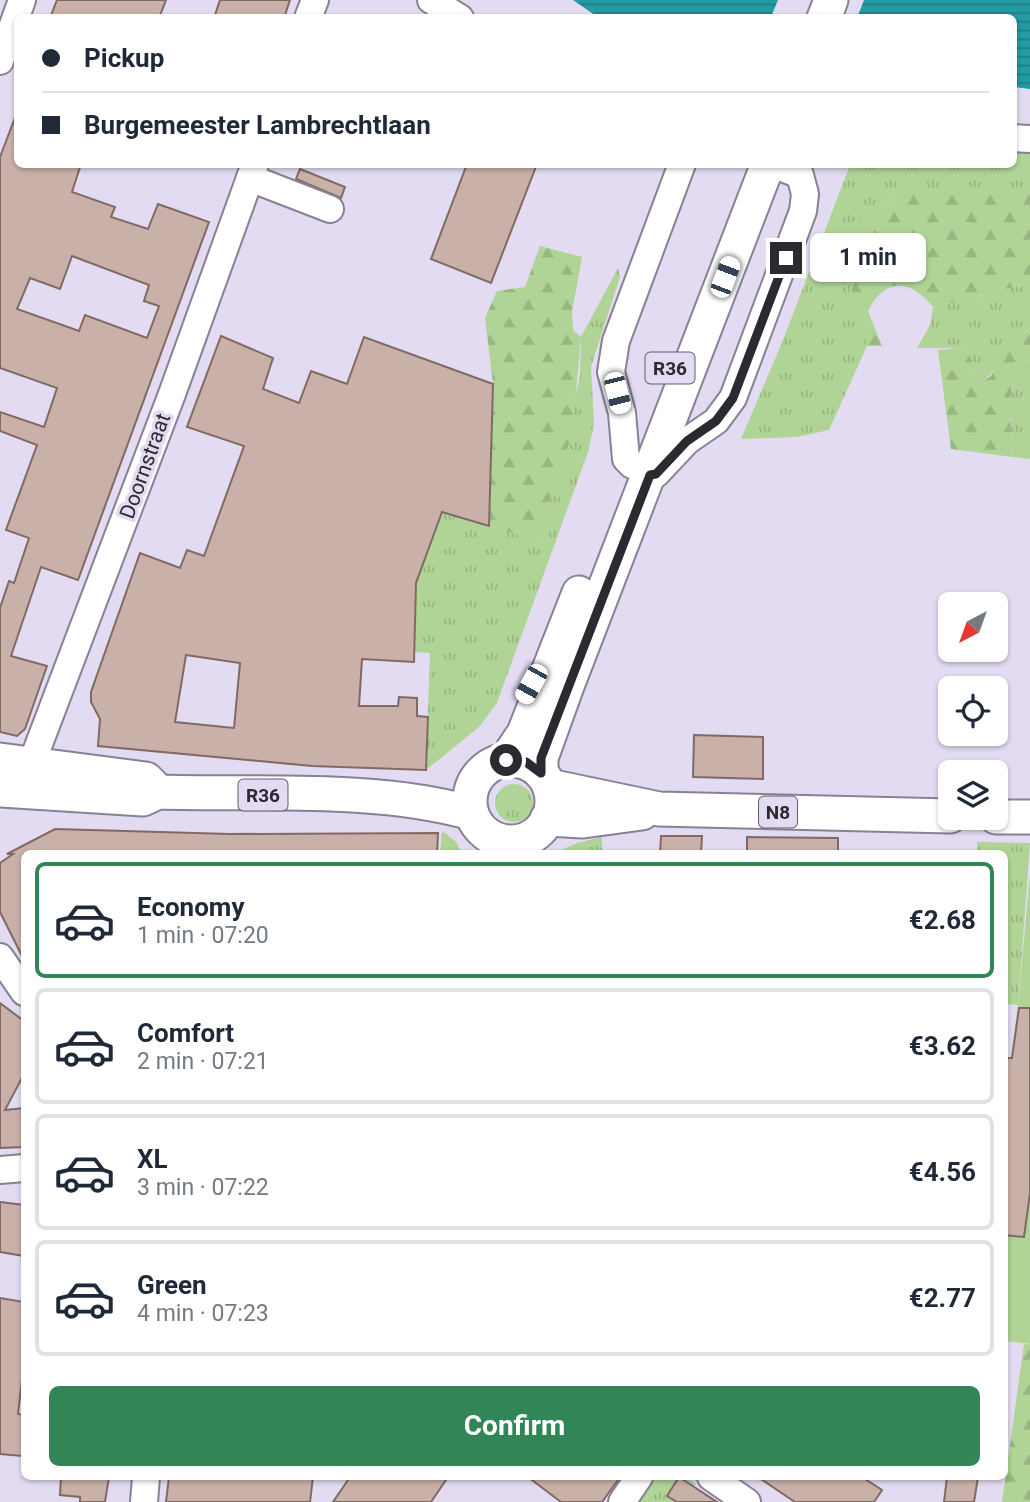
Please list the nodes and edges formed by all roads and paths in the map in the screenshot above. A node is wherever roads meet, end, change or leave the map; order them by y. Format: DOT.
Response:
graph roads {
  1 [pos="431,0"];
  2 [pos="454,14"];
  3 [pos="14,22"];
  4 [pos="0,61"];
  5 [pos="681,168"];
  6 [pos="747,168"];
  7 [pos="768,168"];
  8 [pos="781,168"];
  9 [pos="253,171"];
  10 [pos="330,209"];
  11 [pos="716,273"];
  12 [pos="641,470"];
  13 [pos="558,646"];
  14 [pos="506,760"];
  15 [pos="478,776"];
  16 [pos="545,779"];
  17 [pos="9,782"];
  18 [pos="445,784"];
  19 [pos="368,797"];
  20 [pos="659,809"];
  21 [pos="471,813"];
  22 [pos="938,816"];
  23 [pos="1008,817"];
  24 [pos="1030,817"];
  25 [pos="547,819"];
  26 [pos="0,957"];
  27 [pos="21,988"];
  28 [pos="21,1168"];
  29 [pos="0,1170"];
  30 [pos="146,1480"];
  31 [pos="637,1480"];
  32 [pos="715,1480"];
  33 [pos="144,1502"];
  34 [pos="622,1502"];
  35 [pos="747,1502"];
  1 -- 2 [label="street"];
  3 -- 4 [label="street"];
  5 -- 12 [label="street"];
  6 -- 11 [label="main road, R36"];
  7 -- 11 [label="main road, R36"];
  8 -- 12 [label="street"];
  9 -- 10 [label="street"];
  9 -- 17 [label="street, Doornstraat"];
  11 -- 12 [label="main road, R36"];
  12 -- 13 [label="main road, R36"];
  12 -- 16 [label="main road, R36"];
  13 -- 14 [label="main road, R36"];
  13 -- 18 [label="main road, R36"];
  14 -- 15 [label="main road, R36"];
  14 -- 16 [label="main road"];
  15 -- 18 [label="main road, R36"];
  15 -- 21 [label="main road"];
  16 -- 20 [label="main road, N8"];
  16 -- 25 [label="main road, R36"];
  17 -- 19 [label="main road, R36"];
  18 -- 19 [label="main road, R36"];
  19 -- 21 [label="main road, R36"];
  20 -- 22 [label="main road, N8"];
  20 -- 25 [label="main road, N8"];
  21 -- 25 [label="main road"];
  23 -- 24 [label="main road"];
  26 -- 27 [label="street"];
  28 -- 29 [label="street"];
  30 -- 33 [label="street"];
  31 -- 34 [label="street"];
  32 -- 35 [label="street"];
}
